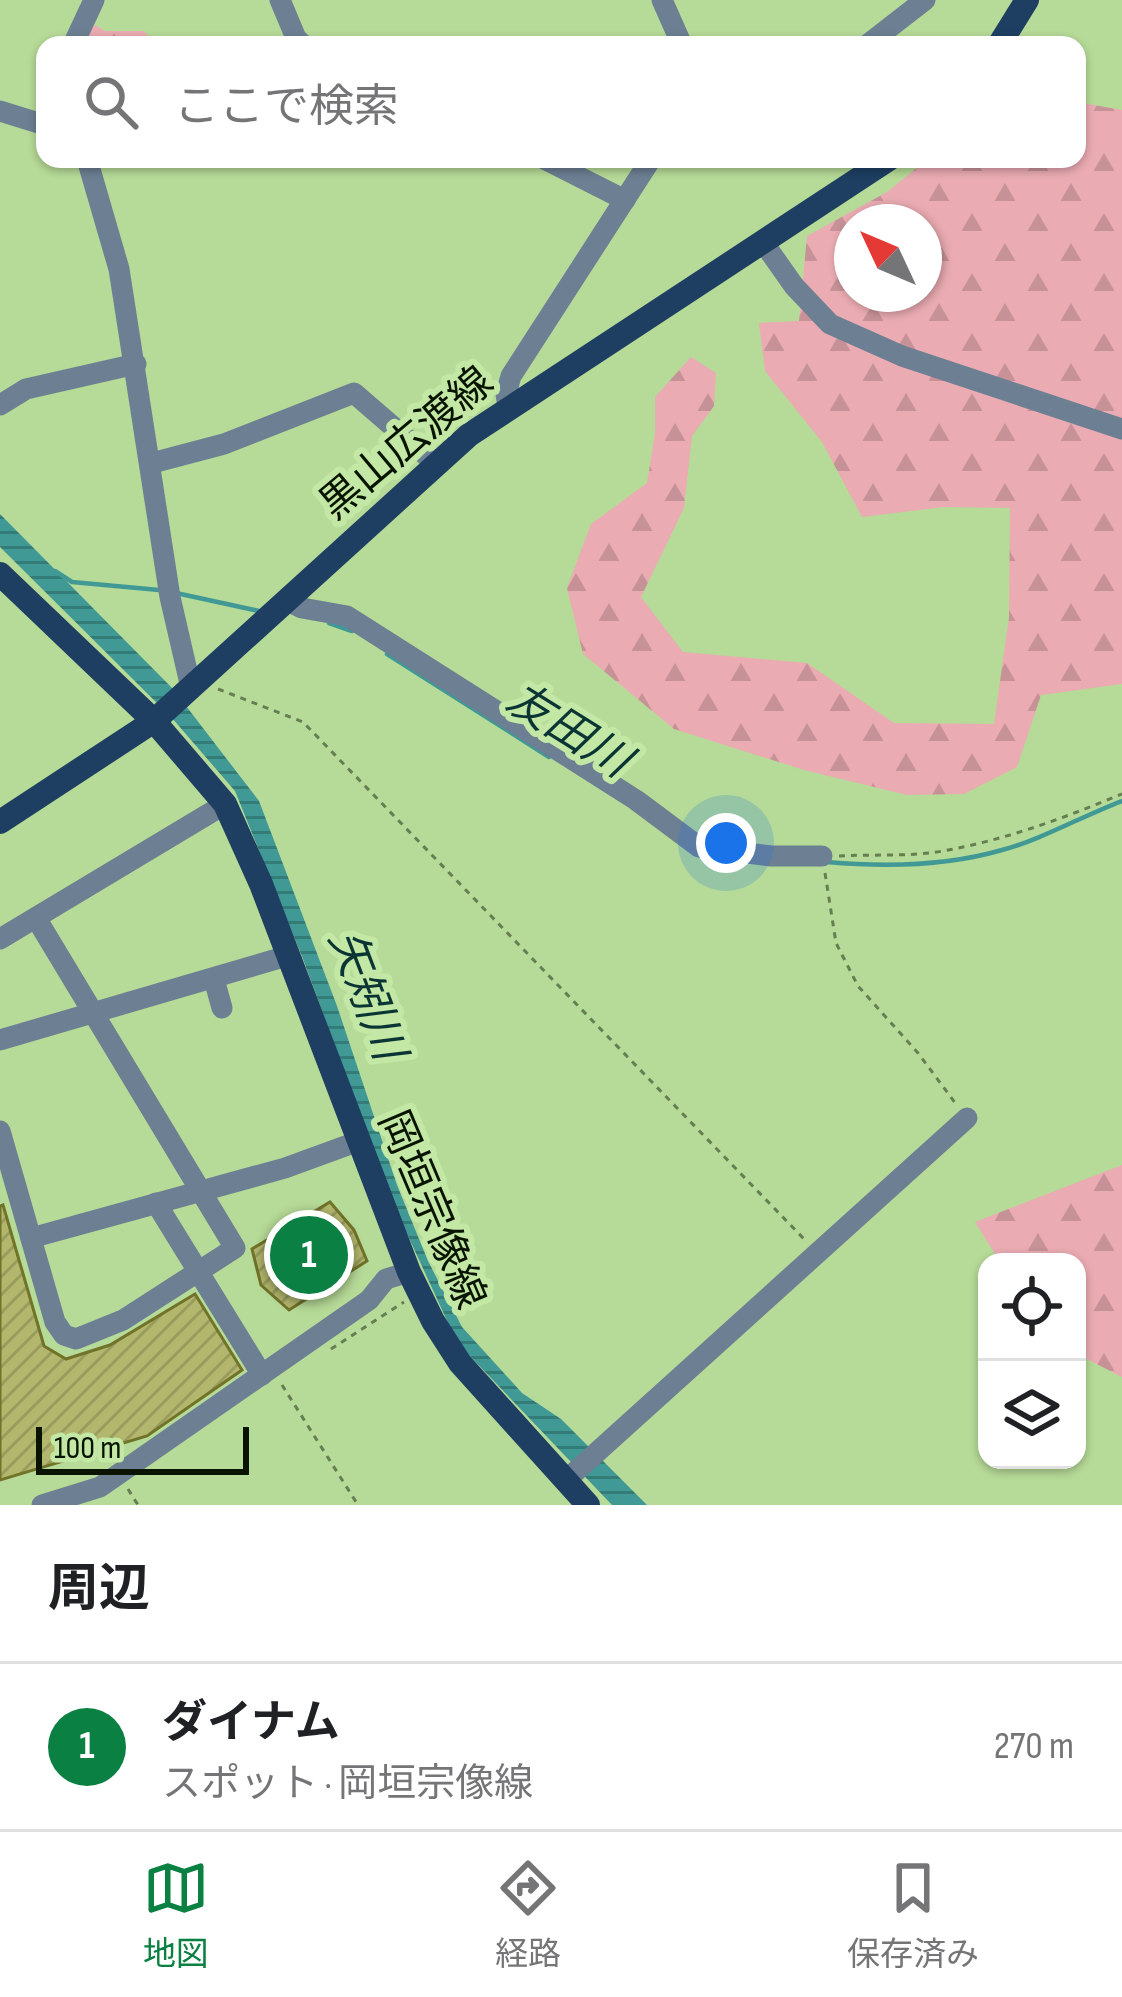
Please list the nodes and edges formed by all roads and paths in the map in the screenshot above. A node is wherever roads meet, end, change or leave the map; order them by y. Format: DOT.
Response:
graph roads {
  1 [pos="94,0"];
  2 [pos="280,0"];
  3 [pos="662,0"];
  4 [pos="925,0"];
  5 [pos="1027,0"];
  6 [pos="77,36"];
  7 [pos="295,36"];
  8 [pos="678,36"];
  9 [pos="879,36"];
  10 [pos="1004,36"];
  11 [pos="0,111"];
  12 [pos="36,122"];
  13 [pos="90,168"];
  14 [pos="562,168"];
  15 [pos="646,168"];
  16 [pos="875,168"];
  17 [pos="626,200"];
  18 [pos="763,242"];
  19 [pos="136,364"];
  20 [pos="0,405"];
  21 [pos="508,407"];
  22 [pos="1122,429"];
  23 [pos="152,463"];
  24 [pos="435,464"];
  25 [pos="0,574"];
  26 [pos="286,600"];
  27 [pos="197,682"];
  28 [pos="154,721"];
  29 [pos="1122,794"];
  30 [pos="225,804"];
  31 [pos="0,822"];
  32 [pos="823,856"];
  33 [pos="36,918"];
  34 [pos="0,938"];
  35 [pos="287,956"];
  36 [pos="214,980"];
  37 [pos="222,1008"];
  38 [pos="93,1014"];
  39 [pos="0,1040"];
  40 [pos="967,1118"];
  41 [pos="0,1131"];
  42 [pos="359,1141"];
  43 [pos="199,1190"];
  44 [pos="156,1203"];
  45 [pos="31,1238"];
  46 [pos="818,1253"];
  47 [pos="409,1272"];
  48 [pos="200,1273"];
  49 [pos="271,1378"];
  50 [pos="565,1481"];
  51 [pos="127,1488"];
  52 [pos="42,1505"];
  53 [pos="138,1505"];
  54 [pos="358,1505"];
  55 [pos="588,1505"];
  1 -- 6 [label="street"];
  2 -- 7 [label="street"];
  3 -- 8 [label="street"];
  4 -- 9 [label="street"];
  5 -- 10 [label="main road"];
  11 -- 12 [label="street"];
  13 -- 19 [label="street"];
  14 -- 17 [label="street"];
  15 -- 17 [label="street"];
  16 -- 18 [label="main road, 黒山広渡線"];
  17 -- 21 [label="street"];
  18 -- 21 [label="main road, 黒山広渡線"];
  18 -- 22 [label="street"];
  19 -- 20 [label="street"];
  19 -- 23 [label="street"];
  21 -- 24 [label="main road, 黒山広渡線"];
  23 -- 24 [label="street"];
  23 -- 27 [label="street"];
  24 -- 26 [label="main road, 黒山広渡線"];
  25 -- 28 [label="main road, 岡垣宗像線"];
  26 -- 27 [label="main road, 黒山広渡線"];
  26 -- 32 [label="street"];
  27 -- 28 [label="main road, 黒山広渡線"];
  27 -- 46 [label="path"];
  28 -- 30 [label="main road, 岡垣宗像線"];
  28 -- 31 [label="main road, 黒山広渡線"];
  29 -- 32 [label="path"];
  30 -- 33 [label="street"];
  30 -- 35 [label="main road, 岡垣宗像線"];
  32 -- 40 [label="path"];
  33 -- 34 [label="street"];
  33 -- 38 [label="street"];
  35 -- 36 [label="street"];
  35 -- 42 [label="main road, 岡垣宗像線"];
  36 -- 37 [label="street"];
  36 -- 38 [label="street"];
  38 -- 39 [label="street"];
  38 -- 43 [label="street"];
  40 -- 46 [label="street"];
  41 -- 45 [label="street"];
  42 -- 43 [label="street"];
  42 -- 47 [label="main road, 岡垣宗像線"];
  43 -- 44 [label="street"];
  43 -- 48 [label="street"];
  44 -- 45 [label="street"];
  44 -- 48 [label="street"];
  45 -- 48 [label="street"];
  46 -- 50 [label="street"];
  47 -- 49 [label="street"];
  47 -- 50 [label="main road, 岡垣宗像線"];
  48 -- 49 [label="street"];
  49 -- 52 [label="street"];
  49 -- 54 [label="path"];
  50 -- 55 [label="main road, 岡垣宗像線"];
  51 -- 53 [label="path"];
}
